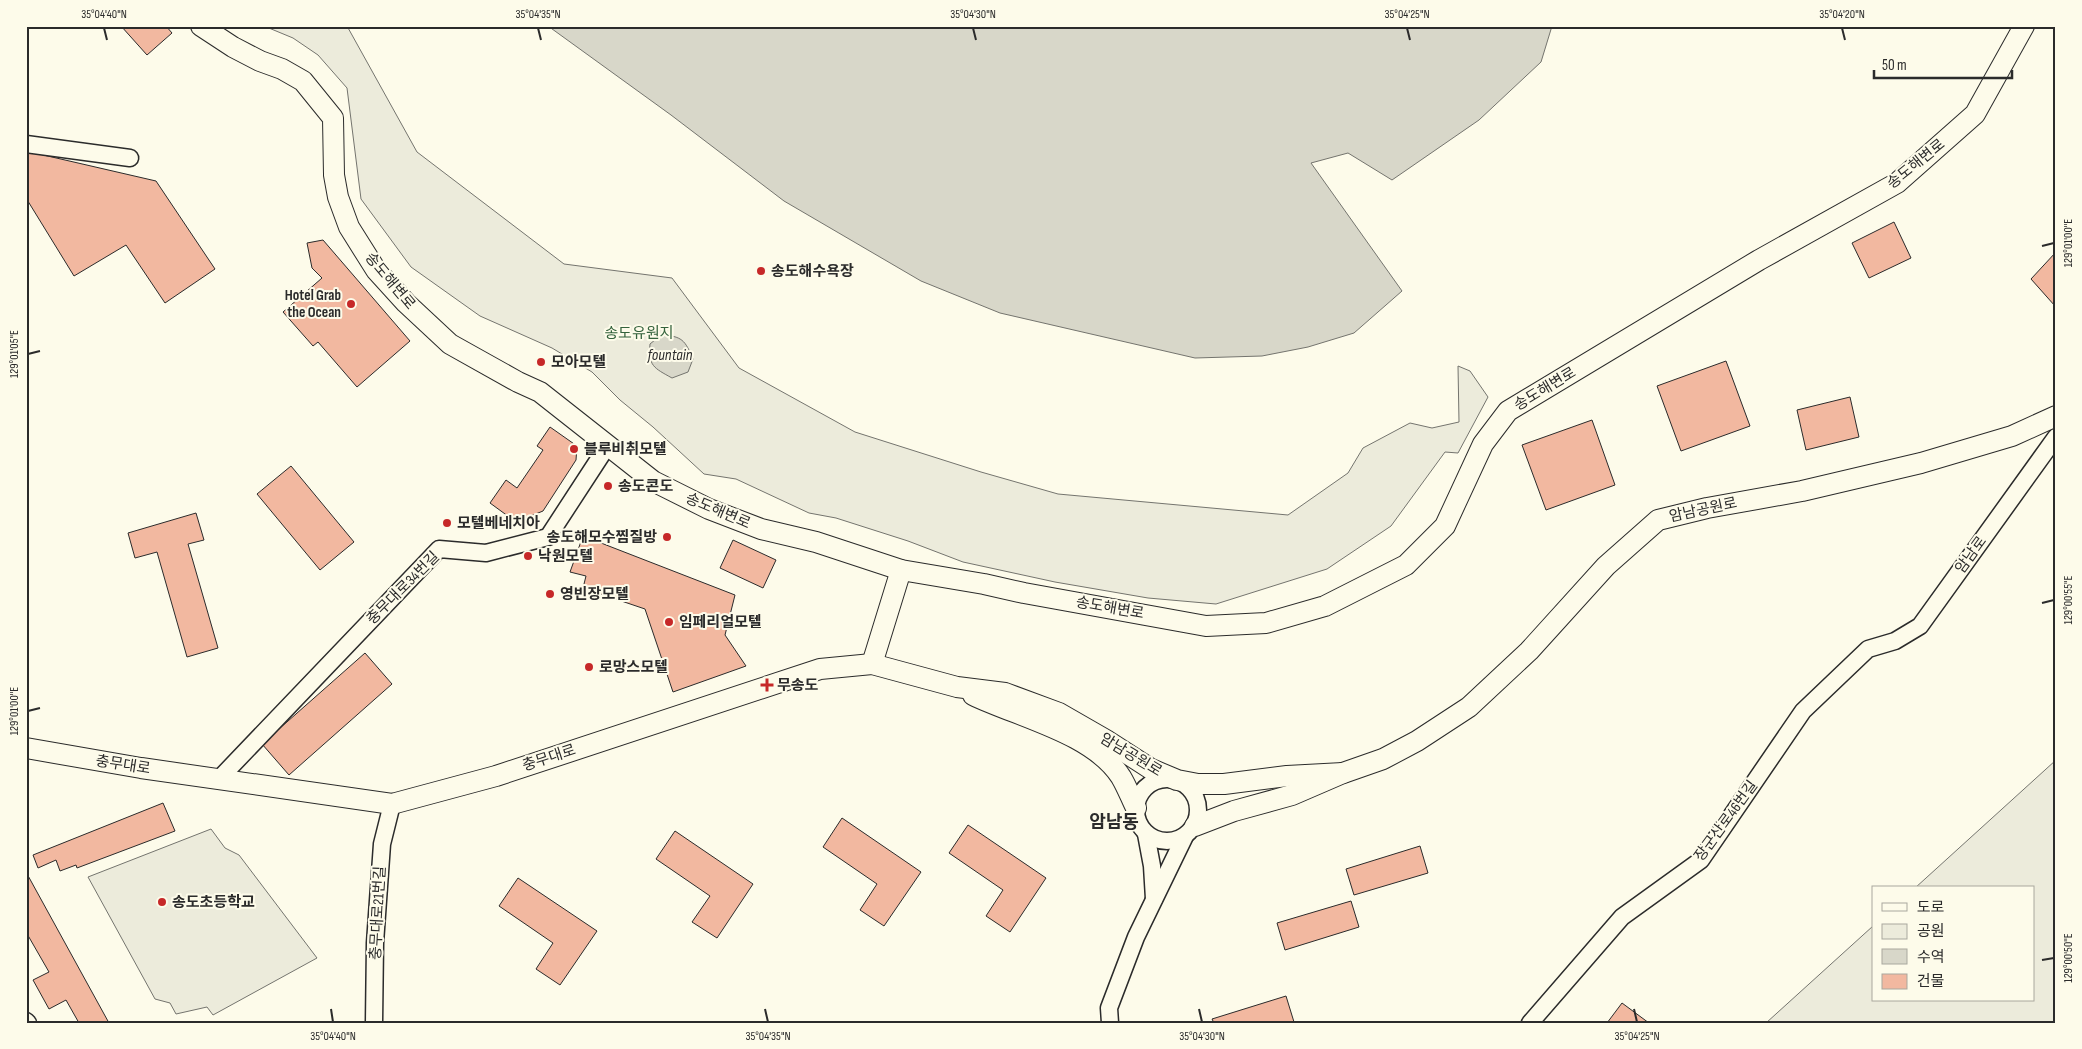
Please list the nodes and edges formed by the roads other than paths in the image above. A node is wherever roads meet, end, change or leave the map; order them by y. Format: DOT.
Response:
graph roads {
  1 [pos="201,26"];
  2 [pos="2024,26"];
  3 [pos="26,144"];
  4 [pos="130,158"];
  5 [pos="2056,416"];
  6 [pos="2056,437"];
  7 [pos="608,445"];
  8 [pos="901,570"];
  9 [pos="1868,649"];
  10 [pos="872,664"];
  11 [pos="958,687"];
  12 [pos="26,748"];
  13 [pos="1343,773"];
  14 [pos="220,778"];
  15 [pos="1177,780"];
  16 [pos="392,804"];
  17 [pos="1136,808"];
  18 [pos="1190,831"];
  19 [pos="1146,834"];
  20 [pos="1154,899"];
  21 [pos="374,1023"];
  22 [pos="1110,1023"];
  23 [pos="1530,1023"];
  1 -- 7 [label="street, 송도해변로"];
  2 -- 8 [label="street, 송도해변로"];
  3 -- 4 [label="street"];
  5 -- 13 [label="street, 암남공원로"];
  6 -- 9 [label="street, 암남로"];
  7 -- 8 [label="street, 송도해변로"];
  7 -- 14 [label="street, 충무대로34번길"];
  8 -- 10 [label="street"];
  9 -- 23 [label="street, 장군산로46번길"];
  10 -- 11 [label="street, 암남공원로"];
  10 -- 16 [label="street, 충무대로"];
  11 -- 15 [label="street, 암남공원로"];
  11 -- 17 [label="street, 암남공원로"];
  12 -- 14 [label="street, 충무대로"];
  13 -- 15 [label="street, 암남공원로"];
  13 -- 18 [label="street, 암남공원로"];
  14 -- 16 [label="street, 충무대로"];
  15 -- 17 [label="street"];
  15 -- 18 [label="street"];
  16 -- 21 [label="street, 충무대로21번길"];
  17 -- 19 [label="street"];
  18 -- 19 [label="street"];
  18 -- 20 [label="street"];
  19 -- 20 [label="street"];
  20 -- 22 [label="street"];
}
